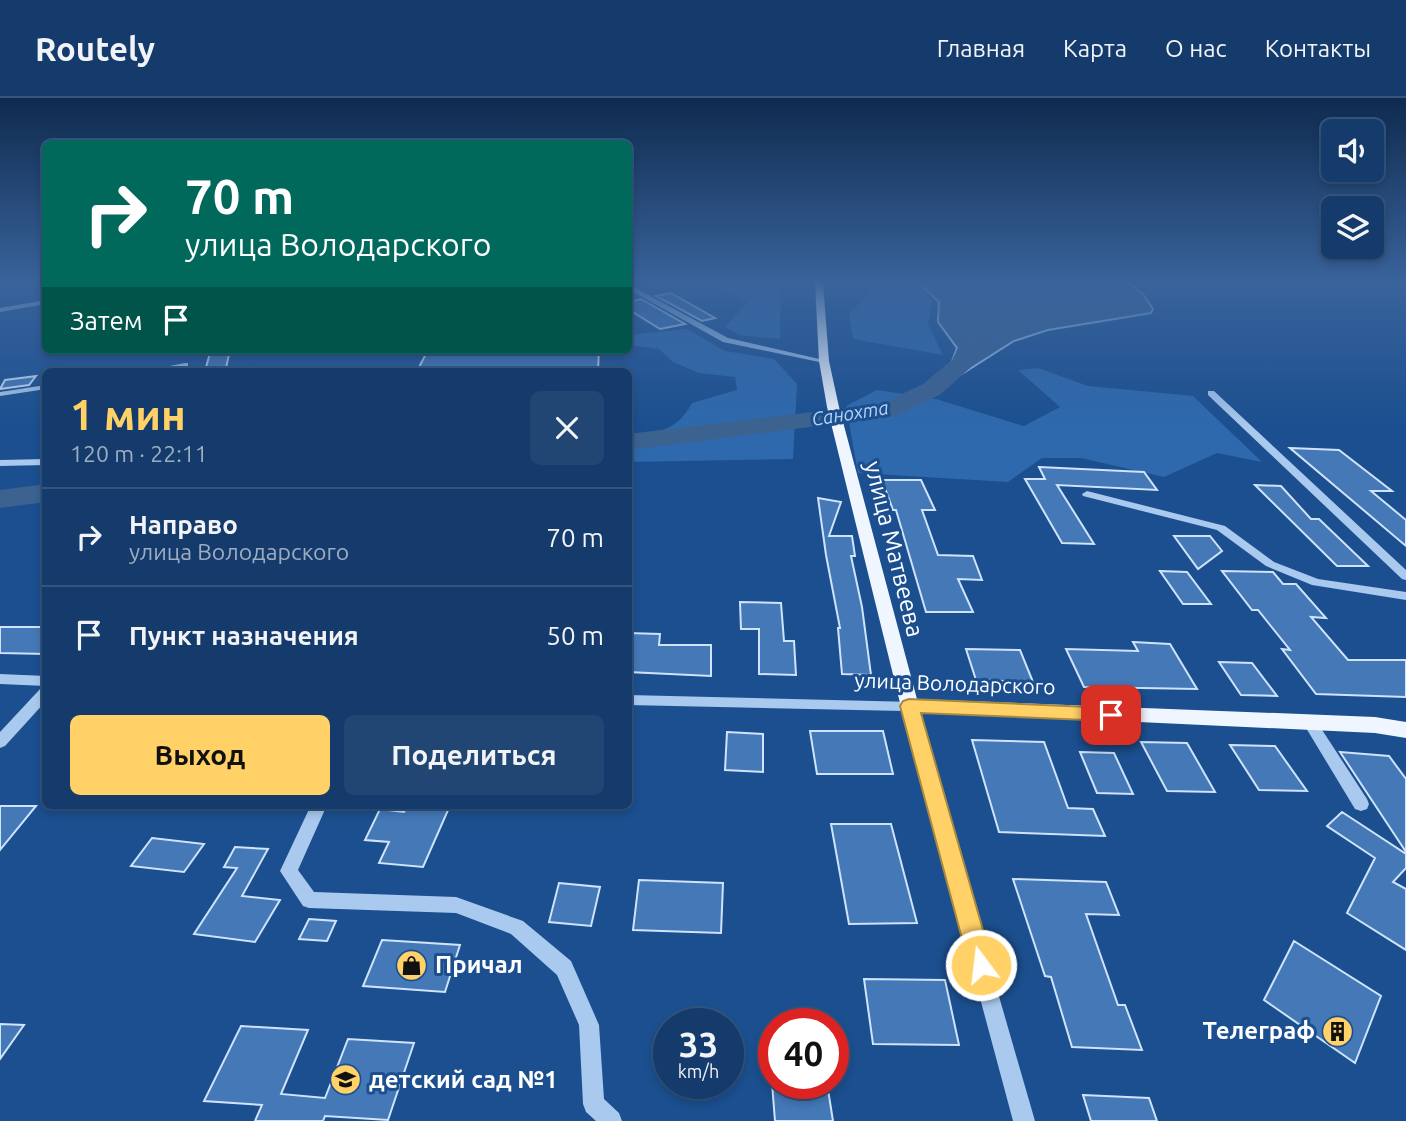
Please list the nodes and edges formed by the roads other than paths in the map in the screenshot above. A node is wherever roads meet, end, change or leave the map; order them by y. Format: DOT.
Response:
graph roads {
  1 [pos="709,331"];
  2 [pos="822,331"];
  3 [pos="824,361"];
  4 [pos="185,365"];
  5 [pos="166,368"];
  6 [pos="42,388"];
  7 [pos="1211,393"];
  8 [pos="0,394"];
  9 [pos="42,462"];
  10 [pos="0,463"];
  11 [pos="1087,494"];
  12 [pos="1406,576"];
  13 [pos="1406,596"];
  14 [pos="0,679"];
  15 [pos="42,681"];
  16 [pos="42,696"];
  17 [pos="632,700"];
  18 [pos="909,706"];
  19 [pos="1310,723"];
  20 [pos="1406,728"];
  21 [pos="0,742"];
  22 [pos="1361,803"];
  23 [pos="317,809"];
  24 [pos="611,1121"];
  25 [pos="1024,1121"];
  1 -- 3 [label="street"];
  2 -- 3 [label="main road, улица Матвеева"];
  3 -- 18 [label="main road, улица Матвеева"];
  4 -- 5 [label="street"];
  6 -- 8 [label="street"];
  7 -- 12 [label="street"];
  9 -- 10 [label="street"];
  11 -- 13 [label="street"];
  14 -- 15 [label="street"];
  16 -- 21 [label="street"];
  17 -- 18 [label="street, улица Володарского"];
  18 -- 19 [label="main road, улица Володарского"];
  18 -- 25 [label="street, улица Матвеева"];
  19 -- 20 [label="main road, улица Володарского"];
  19 -- 22 [label="street"];
  23 -- 24 [label="street"];
}
